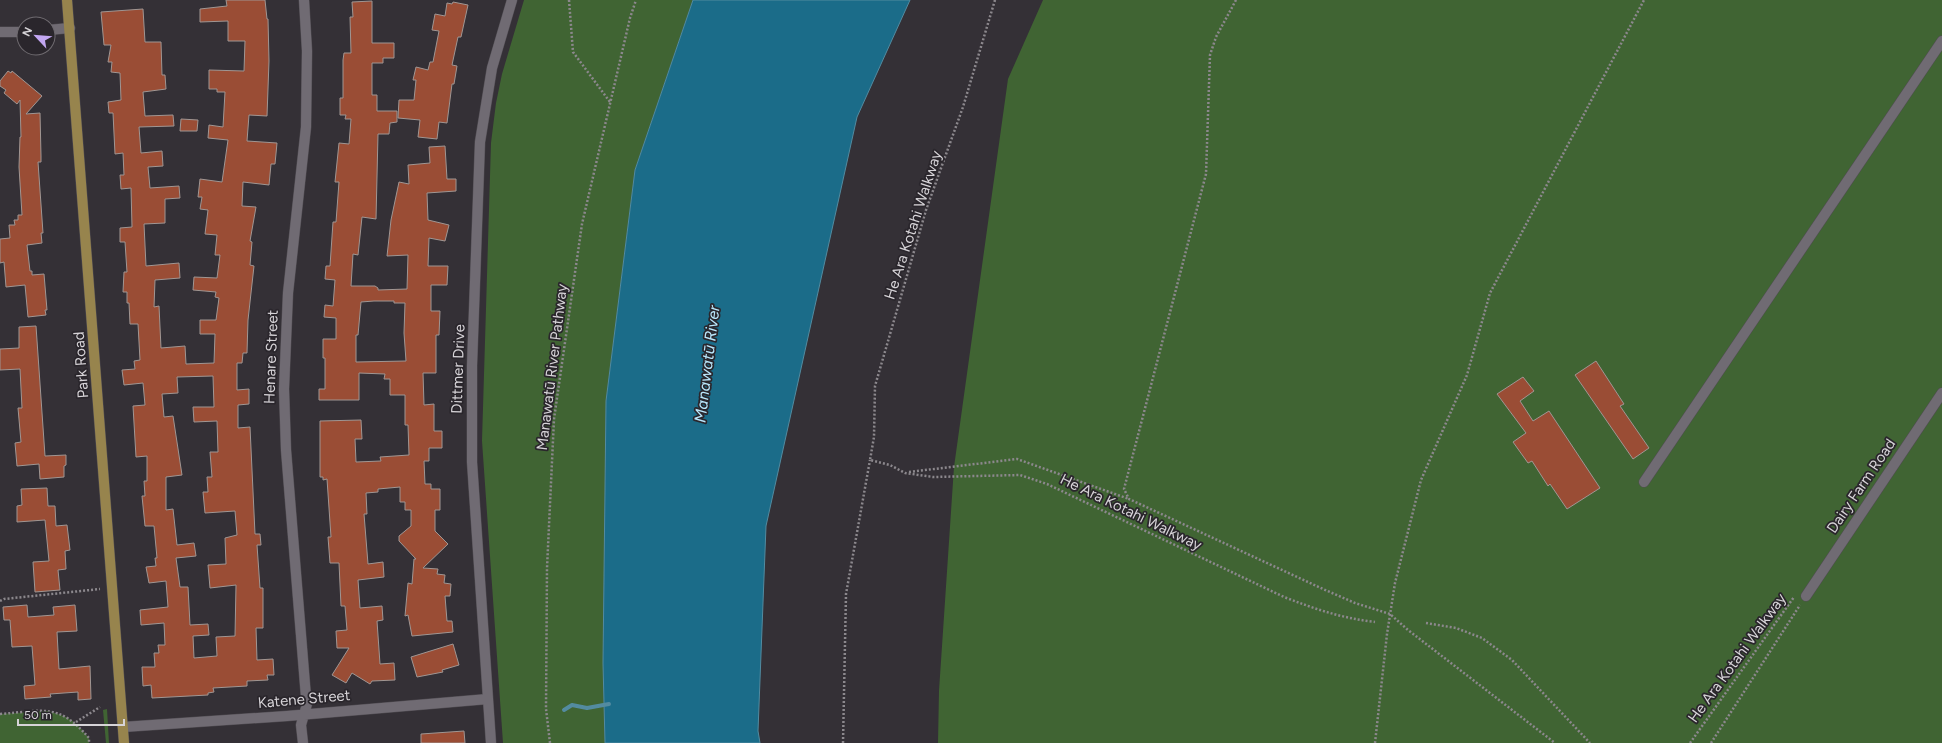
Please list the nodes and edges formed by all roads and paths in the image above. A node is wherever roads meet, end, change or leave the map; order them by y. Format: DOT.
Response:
graph roads {
  1 [pos="68,0"];
  2 [pos="304,0"];
  3 [pos="512,0"];
  4 [pos="569,0"];
  5 [pos="636,0"];
  6 [pos="995,0"];
  7 [pos="1236,0"];
  8 [pos="1644,0"];
  9 [pos="70,28"];
  10 [pos="56,29"];
  11 [pos="0,32"];
  12 [pos="16,33"];
  13 [pos="1942,41"];
  14 [pos="610,103"];
  15 [pos="1942,393"];
  16 [pos="870,460"];
  17 [pos="905,473"];
  18 [pos="1644,482"];
  19 [pos="1129,499"];
  20 [pos="113,588"];
  21 [pos="1806,596"];
  22 [pos="0,602"];
  23 [pos="1390,614"];
  24 [pos="1374,622"];
  25 [pos="1426,623"];
  26 [pos="488,699"];
  27 [pos="100,707"];
  28 [pos="0,714"];
  29 [pos="304,714"];
  30 [pos="76,722"];
  31 [pos="123,727"];
  32 [pos="89,743"];
  33 [pos="124,743"];
  34 [pos="303,743"];
  35 [pos="491,743"];
  36 [pos="550,743"];
  37 [pos="842,743"];
  38 [pos="1375,743"];
  39 [pos="1555,743"];
  40 [pos="1590,743"];
  41 [pos="1690,743"];
  42 [pos="1711,743"];
  1 -- 9 [label="main road, Park Road"];
  2 -- 29 [label="street, Henare Street"];
  3 -- 26 [label="street, Dittmer Drive"];
  4 -- 14 [label="path"];
  5 -- 14 [label="path, Manawatū River Pathway"];
  6 -- 16 [label="path, He Ara Kotahi Walkway"];
  7 -- 19 [label="path"];
  8 -- 23 [label="path"];
  9 -- 10 [label="street"];
  9 -- 20 [label="main road, Park Road"];
  11 -- 12 [label="street"];
  13 -- 18 [label="street"];
  14 -- 36 [label="path, Manawatū River Pathway"];
  15 -- 21 [label="street, Dairy Farm Road"];
  16 -- 17 [label="path, He Ara Kotahi Walkway"];
  16 -- 37 [label="path, He Ara Kotahi Walkway"];
  17 -- 19 [label="path"];
  17 -- 24 [label="path, He Ara Kotahi Walkway"];
  19 -- 23 [label="path"];
  20 -- 22 [label="path"];
  20 -- 31 [label="main road, Park Road"];
  21 -- 41 [label="path, He Ara Kotahi Walkway"];
  21 -- 42 [label="path"];
  23 -- 38 [label="path"];
  23 -- 39 [label="path"];
  25 -- 40 [label="path"];
  26 -- 29 [label="street, Katene Street"];
  26 -- 35 [label="street, Dittmer Drive"];
  27 -- 30 [label="path"];
  28 -- 30 [label="path"];
  29 -- 31 [label="street, Katene Street"];
  29 -- 34 [label="street, Henare Street"];
  30 -- 32 [label="path"];
  31 -- 33 [label="main road, Park Road"];
}
